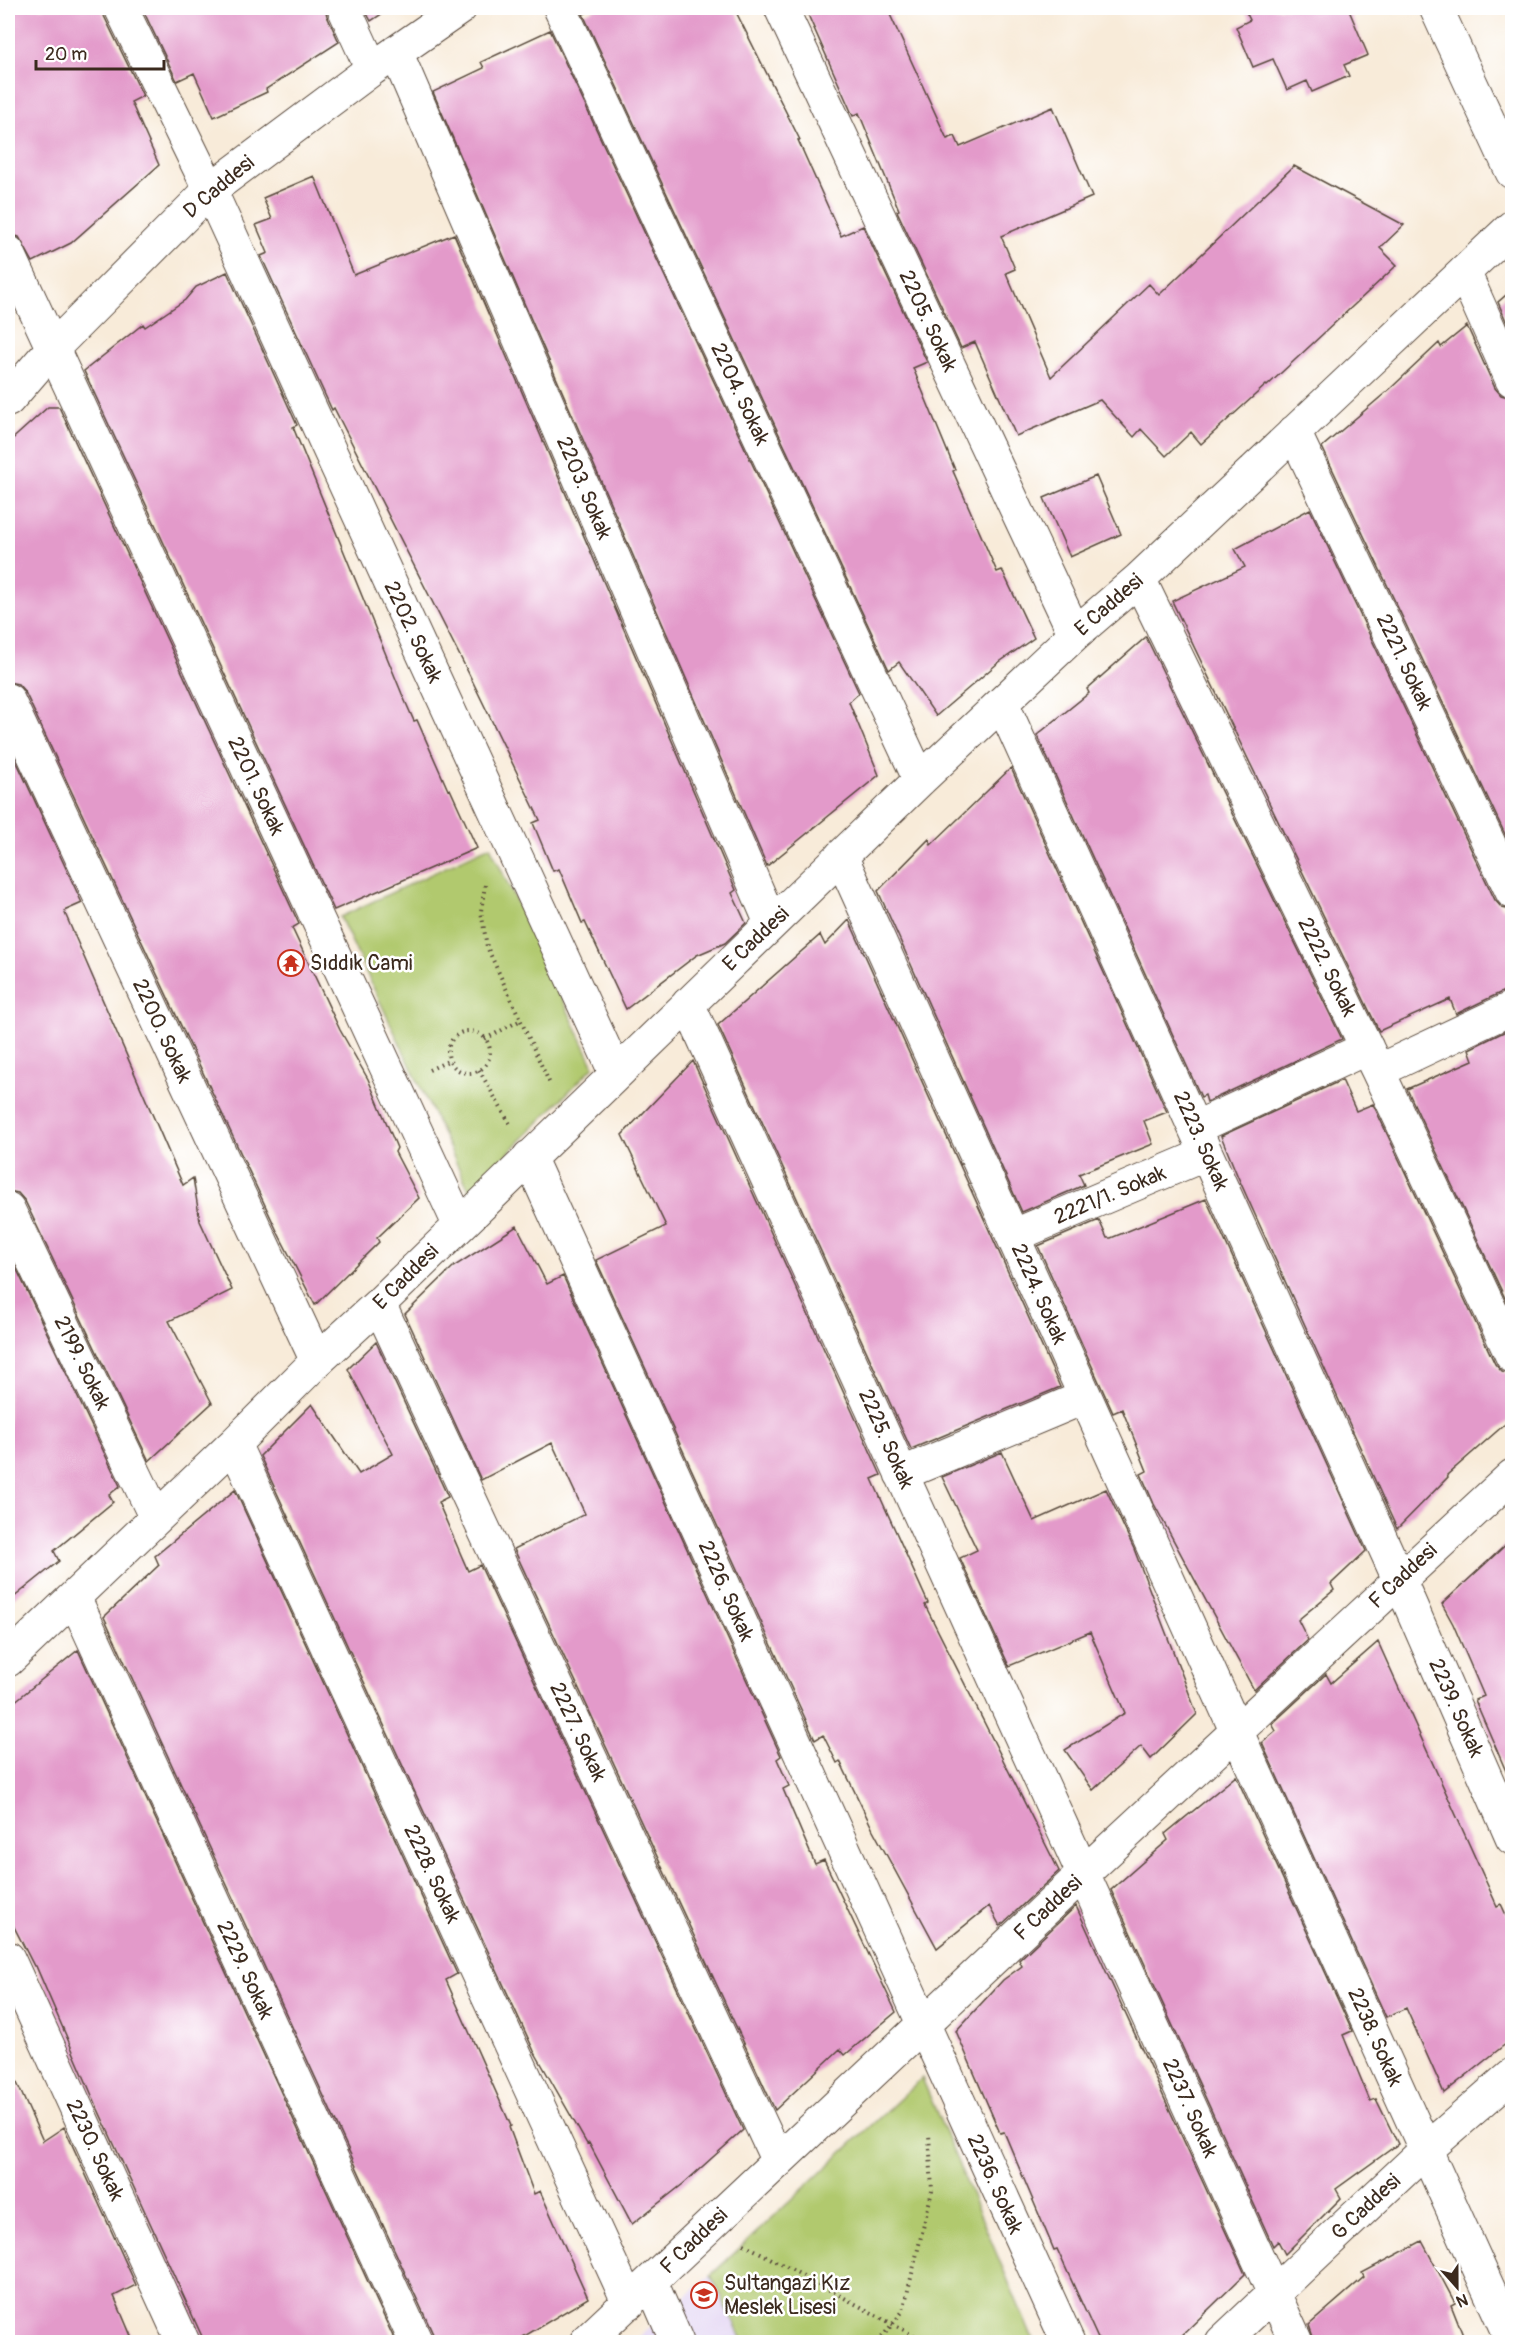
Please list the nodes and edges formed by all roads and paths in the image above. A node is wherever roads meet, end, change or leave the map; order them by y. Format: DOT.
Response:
graph roads {
  1 [pos="121,8"];
  2 [pos="344,8"];
  3 [pos="460,8"];
  4 [pos="560,8"];
  5 [pos="781,8"];
  6 [pos="1436,8"];
  7 [pos="384,60"];
  8 [pos="1512,172"];
  9 [pos="210,190"];
  10 [pos="1512,227"];
  11 [pos="8,252"];
  12 [pos="1464,272"];
  13 [pos="52,349"];
  14 [pos="1512,380"];
  15 [pos="8,400"];
  16 [pos="1294,432"];
  17 [pos="1139,579"];
  18 [pos="1075,634"];
  19 [pos="8,700"];
  20 [pos="1002,703"];
  21 [pos="920,780"];
  22 [pos="512,846"];
  23 [pos="841,856"];
  24 [pos="1509,877"];
  25 [pos="771,923"];
  26 [pos="688,1004"];
  27 [pos="1512,1008"];
  28 [pos="520,1020"];
  29 [pos="485,1038"];
  30 [pos="1372,1060"];
  31 [pos="479,1070"];
  32 [pos="616,1074"];
  33 [pos="567,1120"];
  34 [pos="1201,1141"];
  35 [pos="530,1157"];
  36 [pos="8,1209"];
  37 [pos="459,1224"];
  38 [pos="1013,1236"];
  39 [pos="379,1304"];
  40 [pos="1512,1356"];
  41 [pos="317,1361"];
  42 [pos="1085,1396"];
  43 [pos="234,1444"];
  44 [pos="901,1474"];
  45 [pos="1512,1476"];
  46 [pos="156,1518"];
  47 [pos="1399,1579"];
  48 [pos="74,1597"];
  49 [pos="8,1660"];
  50 [pos="1237,1732"];
  51 [pos="1512,1838"];
  52 [pos="1083,1874"];
  53 [pos="8,1958"];
  54 [pos="923,2025"];
  55 [pos="1512,2075"];
  56 [pos="928,2132"];
  57 [pos="1426,2150"];
  58 [pos="778,2161"];
  59 [pos="710,2226"];
  60 [pos="640,2292"];
  61 [pos="1274,2293"];
  62 [pos="892,2324"];
  63 [pos="1512,2341"];
  64 [pos="183,2343"];
  65 [pos="416,2343"];
  66 [pos="586,2343"];
  67 [pos="677,2343"];
  68 [pos="878,2343"];
  69 [pos="926,2343"];
  70 [pos="1068,2343"];
  71 [pos="1222,2343"];
  72 [pos="1296,2343"];
  1 -- 9 [label="street, 2202. Sokak"];
  2 -- 7 [label="street, 2203. Sokak"];
  3 -- 7 [label="street, D Caddesi"];
  4 -- 21 [label="street, 2204. Sokak"];
  5 -- 18 [label="street, 2205. Sokak"];
  6 -- 8 [label="street"];
  7 -- 9 [label="street, D Caddesi"];
  7 -- 25 [label="street, 2203. Sokak"];
  9 -- 13 [label="street, D Caddesi"];
  9 -- 22 [label="street, 2202. Sokak"];
  10 -- 12 [label="street, E Caddesi"];
  11 -- 13 [label="street, 2201. Sokak"];
  12 -- 14 [label="street"];
  12 -- 16 [label="street, E Caddesi"];
  13 -- 15 [label="street, D Caddesi"];
  13 -- 37 [label="street, 2201. Sokak"];
  16 -- 17 [label="street, E Caddesi"];
  16 -- 24 [label="street, 2221. Sokak"];
  17 -- 18 [label="street, E Caddesi"];
  17 -- 30 [label="street, 2222. Sokak"];
  18 -- 20 [label="street, E Caddesi"];
  19 -- 41 [label="street, 2200. Sokak"];
  20 -- 21 [label="street, E Caddesi"];
  20 -- 34 [label="street, 2223. Sokak"];
  21 -- 23 [label="street, E Caddesi"];
  22 -- 28 [label="path"];
  22 -- 32 [label="street, 2202. Sokak"];
  23 -- 25 [label="street, E Caddesi"];
  23 -- 38 [label="street, 2224. Sokak"];
  25 -- 26 [label="street, E Caddesi"];
  26 -- 32 [label="street, E Caddesi"];
  26 -- 44 [label="street, 2225. Sokak"];
  27 -- 30 [label="street, 2221/1. Sokak"];
  28 -- 29 [label="path"];
  28 -- 33 [label="path"];
  29 -- 31 [label="path"];
  29 -- 31 [label="path"];
  30 -- 34 [label="street, 2221/1. Sokak"];
  30 -- 40 [label="street, 2222. Sokak"];
  31 -- 35 [label="path"];
  32 -- 33 [label="street, E Caddesi"];
  33 -- 35 [label="street, E Caddesi"];
  34 -- 38 [label="street, 2221/1. Sokak"];
  34 -- 47 [label="street, 2223. Sokak"];
  35 -- 37 [label="street, E Caddesi"];
  35 -- 54 [label="street, 2226. Sokak"];
  36 -- 46 [label="street, 2199. Sokak"];
  37 -- 39 [label="street, E Caddesi"];
  38 -- 42 [label="street, 2224. Sokak"];
  39 -- 41 [label="street, E Caddesi"];
  39 -- 58 [label="street, 2227. Sokak"];
  41 -- 43 [label="street, E Caddesi"];
  42 -- 44 [label="street"];
  42 -- 50 [label="street, 2224. Sokak"];
  43 -- 46 [label="street, E Caddesi"];
  43 -- 60 [label="street, 2228. Sokak"];
  44 -- 52 [label="street, 2225. Sokak"];
  45 -- 47 [label="street, F Caddesi"];
  46 -- 48 [label="street, E Caddesi"];
  47 -- 50 [label="street, F Caddesi"];
  47 -- 51 [label="street, 2239. Sokak"];
  48 -- 49 [label="street, E Caddesi"];
  48 -- 65 [label="street, 2229. Sokak"];
  50 -- 52 [label="street, F Caddesi"];
  50 -- 57 [label="street, 2238. Sokak"];
  52 -- 54 [label="street, F Caddesi"];
  52 -- 61 [label="street, 2237. Sokak"];
  53 -- 64 [label="street, 2230. Sokak"];
  54 -- 58 [label="street, F Caddesi"];
  54 -- 70 [label="street, 2236. Sokak"];
  55 -- 57 [label="street, G Caddesi"];
  56 -- 62 [label="path"];
  57 -- 61 [label="street, G Caddesi"];
  57 -- 63 [label="street, 2238. Sokak"];
  58 -- 59 [label="street, F Caddesi"];
  59 -- 60 [label="street, F Caddesi"];
  59 -- 62 [label="path"];
  60 -- 66 [label="street, F Caddesi"];
  60 -- 67 [label="street, 2228. Sokak"];
  61 -- 71 [label="street, G Caddesi"];
  61 -- 72 [label="street, 2237. Sokak"];
  62 -- 68 [label="path"];
  62 -- 69 [label="path"];
}
